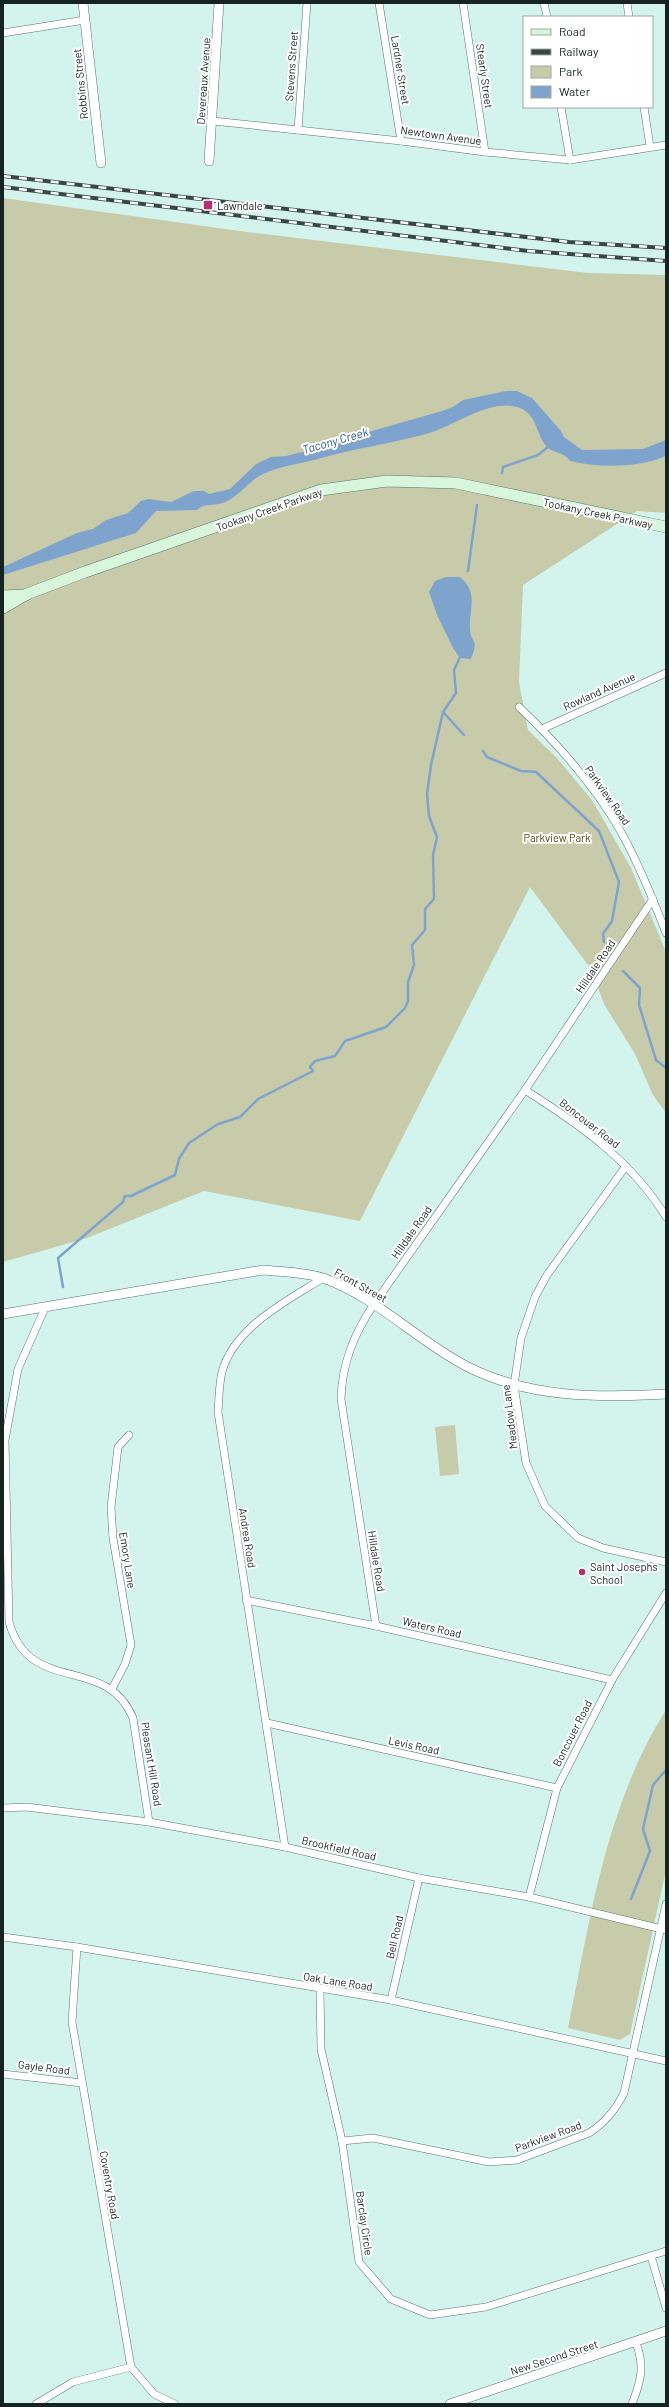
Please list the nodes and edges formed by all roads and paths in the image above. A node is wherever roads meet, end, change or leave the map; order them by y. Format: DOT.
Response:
graph roads {
  1 [pos="83,3"];
  2 [pos="219,3"];
  3 [pos="307,3"];
  4 [pos="379,3"];
  5 [pos="463,3"];
  6 [pos="544,3"];
  7 [pos="627,3"];
  8 [pos="547,16"];
  9 [pos="629,16"];
  10 [pos="85,20"];
  11 [pos="3,33"];
  12 [pos="561,108"];
  13 [pos="644,108"];
  14 [pos="212,121"];
  15 [pos="298,130"];
  16 [pos="401,141"];
  17 [pos="666,144"];
  18 [pos="650,147"];
  19 [pos="485,152"];
  20 [pos="570,160"];
  21 [pos="209,161"];
  22 [pos="101,163"];
  23 [pos="666,527"];
  24 [pos="27,594"];
  25 [pos="3,596"];
  26 [pos="3,608"];
  27 [pos="666,673"];
  28 [pos="519,707"];
  29 [pos="542,729"];
  30 [pos="653,899"];
  31 [pos="666,933"];
  32 [pos="524,1090"];
  33 [pos="626,1166"];
  34 [pos="666,1217"];
  35 [pos="323,1278"];
  36 [pos="374,1304"];
  37 [pos="45,1308"];
  38 [pos="3,1314"];
  39 [pos="514,1385"];
  40 [pos="666,1394"];
  41 [pos="129,1434"];
  42 [pos="666,1562"];
  43 [pos="666,1593"];
  44 [pos="246,1600"];
  45 [pos="6,1623"];
  46 [pos="376,1626"];
  47 [pos="612,1680"];
  48 [pos="112,1689"];
  49 [pos="267,1724"];
  50 [pos="557,1788"];
  51 [pos="3,1808"];
  52 [pos="149,1822"];
  53 [pos="285,1847"];
  54 [pos="419,1878"];
  55 [pos="529,1897"];
  56 [pos="666,1904"];
  57 [pos="662,1930"];
  58 [pos="3,1937"];
  59 [pos="77,1947"];
  60 [pos="320,1990"];
  61 [pos="391,2000"];
  62 [pos="634,2054"];
  63 [pos="666,2061"];
  64 [pos="3,2074"];
  65 [pos="82,2083"];
  66 [pos="342,2141"];
  67 [pos="666,2251"];
  68 [pos="651,2256"];
  69 [pos="666,2308"];
  70 [pos="666,2331"];
  71 [pos="636,2343"];
  72 [pos="131,2367"];
  73 [pos="36,2404"];
  74 [pos="175,2404"];
  75 [pos="450,2404"];
  76 [pos="632,2404"];
  1 -- 10 [label="street, Robbins Street"];
  2 -- 14 [label="street, Devereaux Avenue"];
  3 -- 15 [label="street, Stevens Street"];
  4 -- 16 [label="street, Lardner Street"];
  5 -- 19 [label="street, Stearly Street"];
  6 -- 8 [label="street"];
  7 -- 9 [label="street"];
  10 -- 11 [label="street"];
  10 -- 22 [label="street, Robbins Street"];
  12 -- 20 [label="street"];
  13 -- 18 [label="street"];
  14 -- 15 [label="street, Newtown Avenue"];
  14 -- 21 [label="street, Devereaux Avenue"];
  15 -- 16 [label="street, Newtown Avenue"];
  16 -- 19 [label="street, Newtown Avenue"];
  17 -- 18 [label="street, Newtown Avenue"];
  18 -- 20 [label="street, Newtown Avenue"];
  19 -- 20 [label="street, Newtown Avenue"];
  23 -- 24 [label="main road, Tookany Creek Parkway"];
  24 -- 25 [label="main road"];
  24 -- 26 [label="main road, Tookany Creek Parkway"];
  27 -- 29 [label="street, Rowland Avenue"];
  28 -- 29 [label="street, Parkview Road"];
  29 -- 30 [label="street, Parkview Road"];
  30 -- 31 [label="street, Parkview Road"];
  30 -- 32 [label="street, Hilldale Road"];
  32 -- 33 [label="street, Boncouer Road"];
  32 -- 36 [label="street, Hilldale Road"];
  33 -- 34 [label="street, Boncouer Road"];
  33 -- 39 [label="street, Meadow Lane"];
  35 -- 36 [label="street, Front Street"];
  35 -- 37 [label="street, Front Street"];
  35 -- 44 [label="street, Andrea Road"];
  36 -- 39 [label="street, Front Street"];
  36 -- 46 [label="street, Hilldale Road"];
  37 -- 38 [label="street, Front Street"];
  37 -- 45 [label="street, Pleasant Hill Road"];
  39 -- 40 [label="street, Front Street"];
  39 -- 42 [label="street, Meadow Lane"];
  41 -- 48 [label="street, Emory Lane"];
  43 -- 47 [label="street, Boncouer Road"];
  44 -- 46 [label="street, Waters Road"];
  44 -- 49 [label="street, Andrea Road"];
  45 -- 48 [label="street, Pleasant Hill Road"];
  46 -- 47 [label="street, Waters Road"];
  47 -- 50 [label="street, Boncouer Road"];
  48 -- 52 [label="street, Pleasant Hill Road"];
  49 -- 50 [label="street, Levis Road"];
  49 -- 53 [label="street, Andrea Road"];
  50 -- 55 [label="street, Boncouer Road"];
  51 -- 52 [label="street, Brookfield Road"];
  52 -- 53 [label="street, Brookfield Road"];
  53 -- 54 [label="street, Brookfield Road"];
  54 -- 55 [label="street, Brookfield Road"];
  54 -- 61 [label="street, Bell Road"];
  55 -- 57 [label="street, Brookfield Road"];
  56 -- 57 [label="street, Parkview Road"];
  57 -- 62 [label="street, Parkview Road"];
  58 -- 59 [label="street, Oak Lane Road"];
  59 -- 60 [label="street, Oak Lane Road"];
  59 -- 65 [label="street, Coventry Road"];
  60 -- 61 [label="street, Oak Lane Road"];
  60 -- 66 [label="street, Barclay Circle"];
  61 -- 62 [label="street, Oak Lane Road"];
  62 -- 63 [label="street, Oak Lane Road"];
  62 -- 66 [label="street, Parkview Road"];
  64 -- 65 [label="street, Gayle Road"];
  65 -- 72 [label="street, Coventry Road"];
  66 -- 68 [label="street, Barclay Circle"];
  67 -- 68 [label="street, Barclay Circle"];
  68 -- 69 [label="street"];
  70 -- 71 [label="street, New Second Street"];
  71 -- 75 [label="street, New Second Street"];
  71 -- 76 [label="street"];
  72 -- 73 [label="street"];
  72 -- 74 [label="street"];
}
